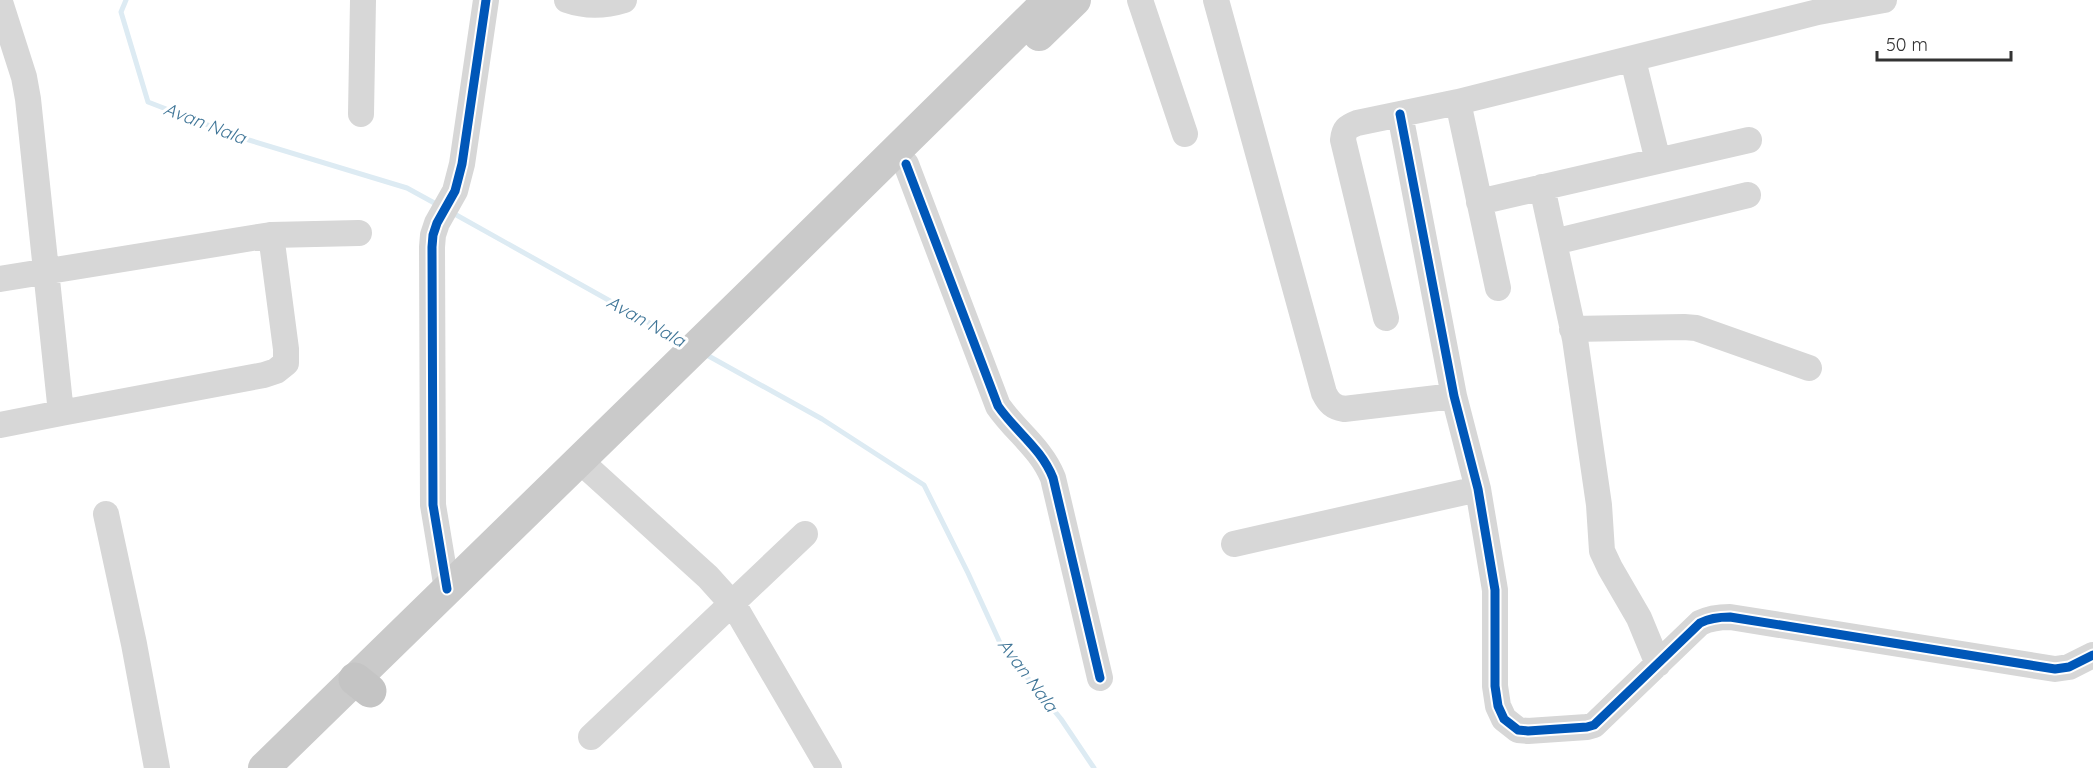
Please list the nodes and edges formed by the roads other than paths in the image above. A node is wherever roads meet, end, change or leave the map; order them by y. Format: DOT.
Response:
graph roads {
  1 [pos="363,0"];
  2 [pos="486,0"];
  3 [pos="567,0"];
  4 [pos="624,0"];
  5 [pos="1048,0"];
  6 [pos="1075,0"];
  7 [pos="1140,0"];
  8 [pos="1216,0"];
  9 [pos="1884,0"];
  10 [pos="1,8"];
  11 [pos="1633,60"];
  12 [pos="1458,102"];
  13 [pos="361,114"];
  14 [pos="1400,114"];
  15 [pos="1185,134"];
  16 [pos="1749,140"];
  17 [pos="1658,161"];
  18 [pos="906,164"];
  19 [pos="1542,187"];
  20 [pos="1748,195"];
  21 [pos="1479,202"];
  22 [pos="359,233"];
  23 [pos="271,235"];
  24 [pos="1554,242"];
  25 [pos="46,273"];
  26 [pos="0,279"];
  27 [pos="1498,288"];
  28 [pos="747,308"];
  29 [pos="1386,318"];
  30 [pos="1572,329"];
  31 [pos="1809,368"];
  32 [pos="1454,396"];
  33 [pos="61,413"];
  34 [pos="0,425"];
  35 [pos="585,466"];
  36 [pos="1478,489"];
  37 [pos="106,514"];
  38 [pos="805,534"];
  39 [pos="1234,544"];
  40 [pos="447,589"];
  41 [pos="731,602"];
  42 [pos="2093,655"];
  43 [pos="1658,663"];
  44 [pos="1100,678"];
  45 [pos="363,685"];
  46 [pos="591,737"];
  47 [pos="277,766"];
  48 [pos="157,768"];
  49 [pos="829,768"];
  1 -- 13 [label="street"];
  2 -- 40 [label="street"];
  3 -- 4 [label="street"];
  5 -- 28 [label="main road"];
  6 -- 18 [label="main road"];
  7 -- 15 [label="street"];
  8 -- 32 [label="street"];
  9 -- 11 [label="street"];
  10 -- 25 [label="street"];
  11 -- 12 [label="street"];
  11 -- 17 [label="street"];
  12 -- 14 [label="street"];
  12 -- 21 [label="street"];
  14 -- 29 [label="street"];
  14 -- 32 [label="street"];
  16 -- 17 [label="street"];
  17 -- 19 [label="street"];
  18 -- 28 [label="main road"];
  18 -- 44 [label="street"];
  19 -- 21 [label="street"];
  19 -- 24 [label="street"];
  20 -- 24 [label="street"];
  21 -- 27 [label="street"];
  22 -- 23 [label="street"];
  23 -- 25 [label="street"];
  23 -- 33 [label="street"];
  24 -- 30 [label="street"];
  25 -- 26 [label="street"];
  25 -- 33 [label="street"];
  28 -- 35 [label="main road"];
  30 -- 31 [label="street"];
  30 -- 43 [label="street"];
  32 -- 36 [label="street"];
  33 -- 34 [label="street"];
  35 -- 40 [label="main road"];
  35 -- 41 [label="street"];
  35 -- 45 [label="main road"];
  36 -- 39 [label="street"];
  36 -- 43 [label="street"];
  37 -- 48 [label="street"];
  38 -- 41 [label="street"];
  40 -- 45 [label="main road"];
  41 -- 46 [label="street"];
  41 -- 49 [label="street"];
  42 -- 43 [label="street"];
  45 -- 47 [label="main road"];
}
